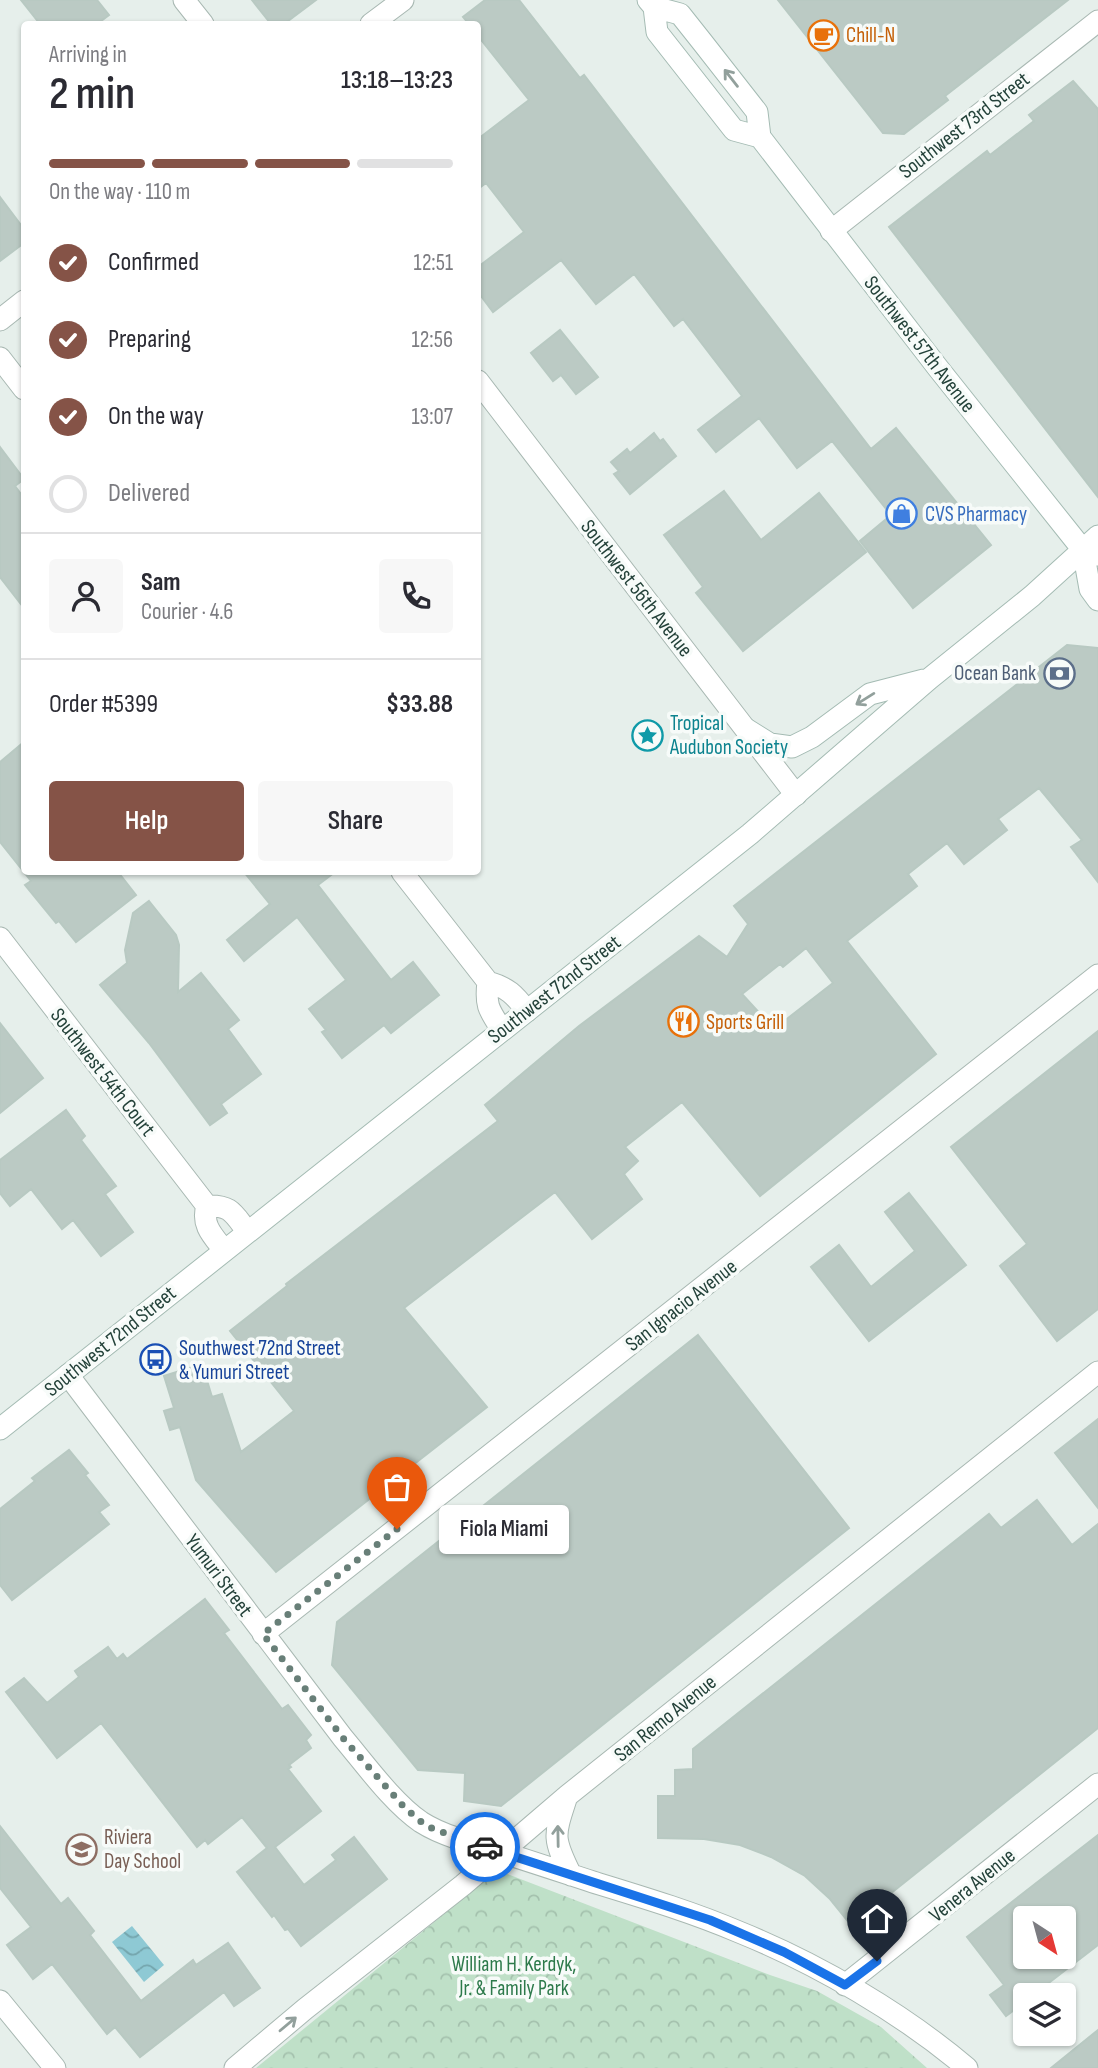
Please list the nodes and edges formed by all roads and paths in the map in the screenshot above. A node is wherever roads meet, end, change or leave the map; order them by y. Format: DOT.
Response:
graph roads {
  1 [pos="184,0"];
  2 [pos="402,0"];
  3 [pos="651,4"];
  4 [pos="201,21"];
  5 [pos="375,21"];
  6 [pos="1098,21"];
  7 [pos="760,137"];
  8 [pos="831,231"];
  9 [pos="21,303"];
  10 [pos="0,320"];
  11 [pos="0,358"];
  12 [pos="21,385"];
  13 [pos="481,386"];
  14 [pos="1093,547"];
  15 [pos="1098,600"];
  16 [pos="929,679"];
  17 [pos="746,729"];
  18 [pos="796,795"];
  19 [pos="404,875"];
  20 [pos="0,939"];
  21 [pos="1098,975"];
  22 [pos="488,982"];
  23 [pos="527,1010"];
  24 [pos="502,1030"];
  25 [pos="207,1206"];
  26 [pos="247,1231"];
  27 [pos="224,1250"];
  28 [pos="1098,1372"];
  29 [pos="68,1375"];
  30 [pos="0,1429"];
  31 [pos="263,1634"];
  32 [pos="1098,1784"];
  33 [pos="567,1796"];
  34 [pos="502,1852"];
  35 [pos="571,1875"];
  36 [pos="845,1985"];
  37 [pos="0,2001"];
  38 [pos="55,2068"];
  39 [pos="236,2068"];
  40 [pos="967,2068"];
  1 -- 4 [label="street"];
  2 -- 5 [label="street"];
  3 -- 7 [label="street, Southwest 57th Avenue"];
  7 -- 3 [label="street, Southwest 57th Avenue, one-way"];
  6 -- 8 [label="street, Southwest 73rd Street"];
  7 -- 8 [label="street, Southwest 57th Avenue"];
  8 -- 14 [label="street, Southwest 57th Avenue"];
  9 -- 10 [label="street"];
  11 -- 12 [label="street"];
  13 -- 17 [label="street, Southwest 56th Avenue"];
  14 -- 15 [label="street, Southwest 57th Avenue"];
  14 -- 16 [label="street, Southwest 72nd Street"];
  16 -- 17 [label="street, one-way"];
  16 -- 18 [label="street, Southwest 72nd Street"];
  17 -- 18 [label="street, Southwest 56th Avenue"];
  18 -- 23 [label="street, Southwest 72nd Street"];
  19 -- 22 [label="street"];
  20 -- 25 [label="street, Southwest 54th Court"];
  21 -- 31 [label="street, San Ignacio Avenue"];
  22 -- 23 [label="street"];
  22 -- 24 [label="street"];
  23 -- 24 [label="street, Southwest 72nd Street"];
  24 -- 26 [label="street, Southwest 72nd Street"];
  25 -- 26 [label="street, Southwest 54th Court"];
  25 -- 27 [label="street, Southwest 54th Court"];
  26 -- 27 [label="street, Southwest 72nd Street"];
  27 -- 29 [label="street, Southwest 72nd Street"];
  28 -- 33 [label="street, San Remo Avenue"];
  29 -- 30 [label="street, Southwest 72nd Street"];
  29 -- 31 [label="street, Yumuri Street"];
  31 -- 34 [label="street, Yumuri Street"];
  32 -- 36 [label="street, Venera Avenue"];
  33 -- 34 [label="street, San Remo Avenue"];
  35 -- 33 [label="street, one-way"];
  34 -- 35 [label="street, Yumuri Street"];
  39 -- 34 [label="street, San Remo Avenue, one-way"];
  35 -- 36 [label="street, Yumuri Street"];
  36 -- 40 [label="street, Yumuri Street"];
  37 -- 38 [label="street"];
}
